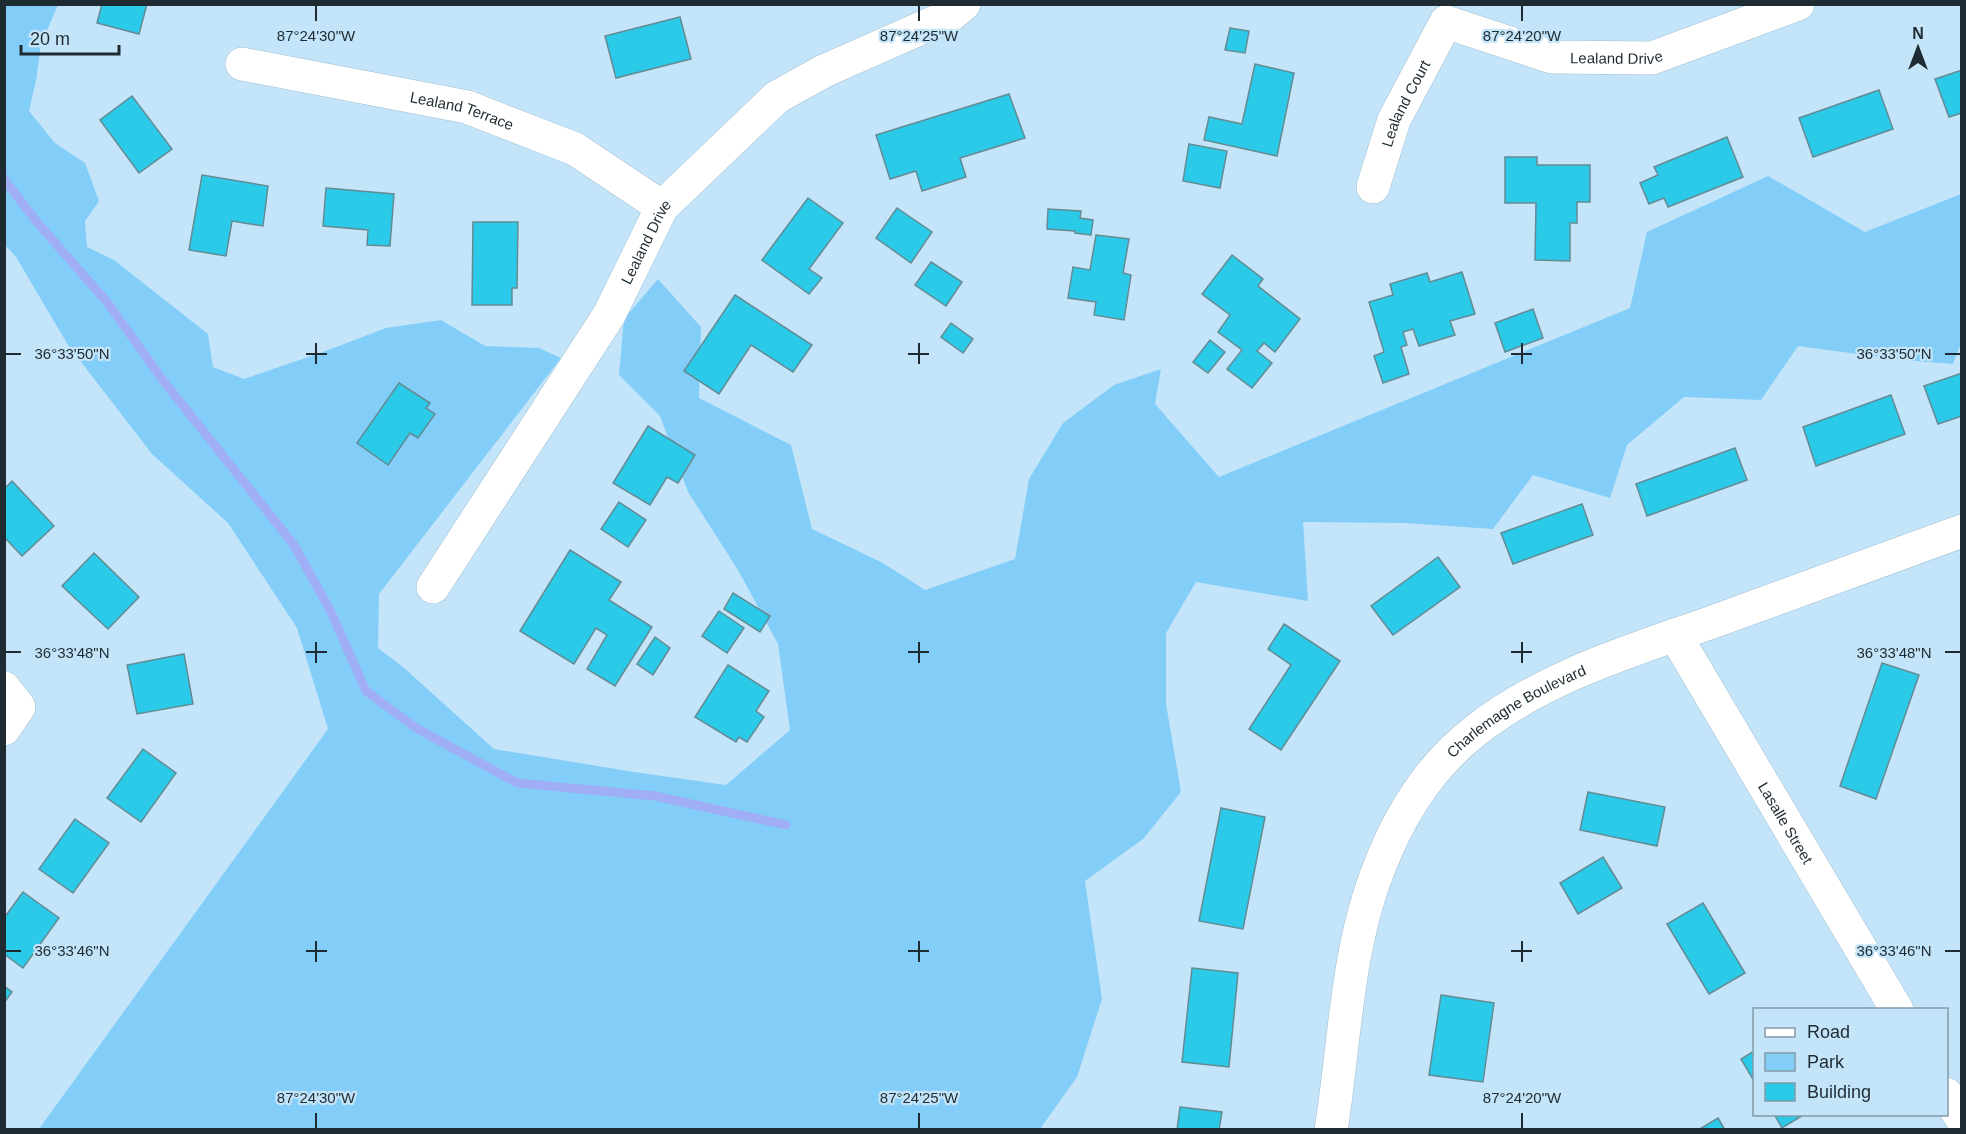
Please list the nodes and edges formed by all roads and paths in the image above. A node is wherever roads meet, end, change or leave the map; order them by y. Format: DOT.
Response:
graph roads {
  1 [pos="964,4"];
  2 [pos="1798,4"];
  3 [pos="1445,13"];
  4 [pos="242,64"];
  5 [pos="1373,187"];
  6 [pos="662,207"];
  7 [pos="1962,531"];
  8 [pos="433,587"];
  9 [pos="1676,635"];
  10 [pos="4,688"];
  11 [pos="4,729"];
  12 [pos="1896,1008"];
  13 [pos="1948,1096"];
  14 [pos="1962,1119"];
  15 [pos="1331,1130"];
  1 -- 6 [label="street, Lealand Drive"];
  2 -- 3 [label="street, Lealand Drive"];
  3 -- 5 [label="street, Lealand Court"];
  4 -- 6 [label="street, Lealand Terrace"];
  6 -- 8 [label="street, Lealand Drive"];
  7 -- 9 [label="street, Charlemagne Boulevard"];
  9 -- 12 [label="street, Lasalle Street"];
  9 -- 15 [label="street, Charlemagne Boulevard"];
  10 -- 11 [label="street"];
  13 -- 14 [label="street"];
}
